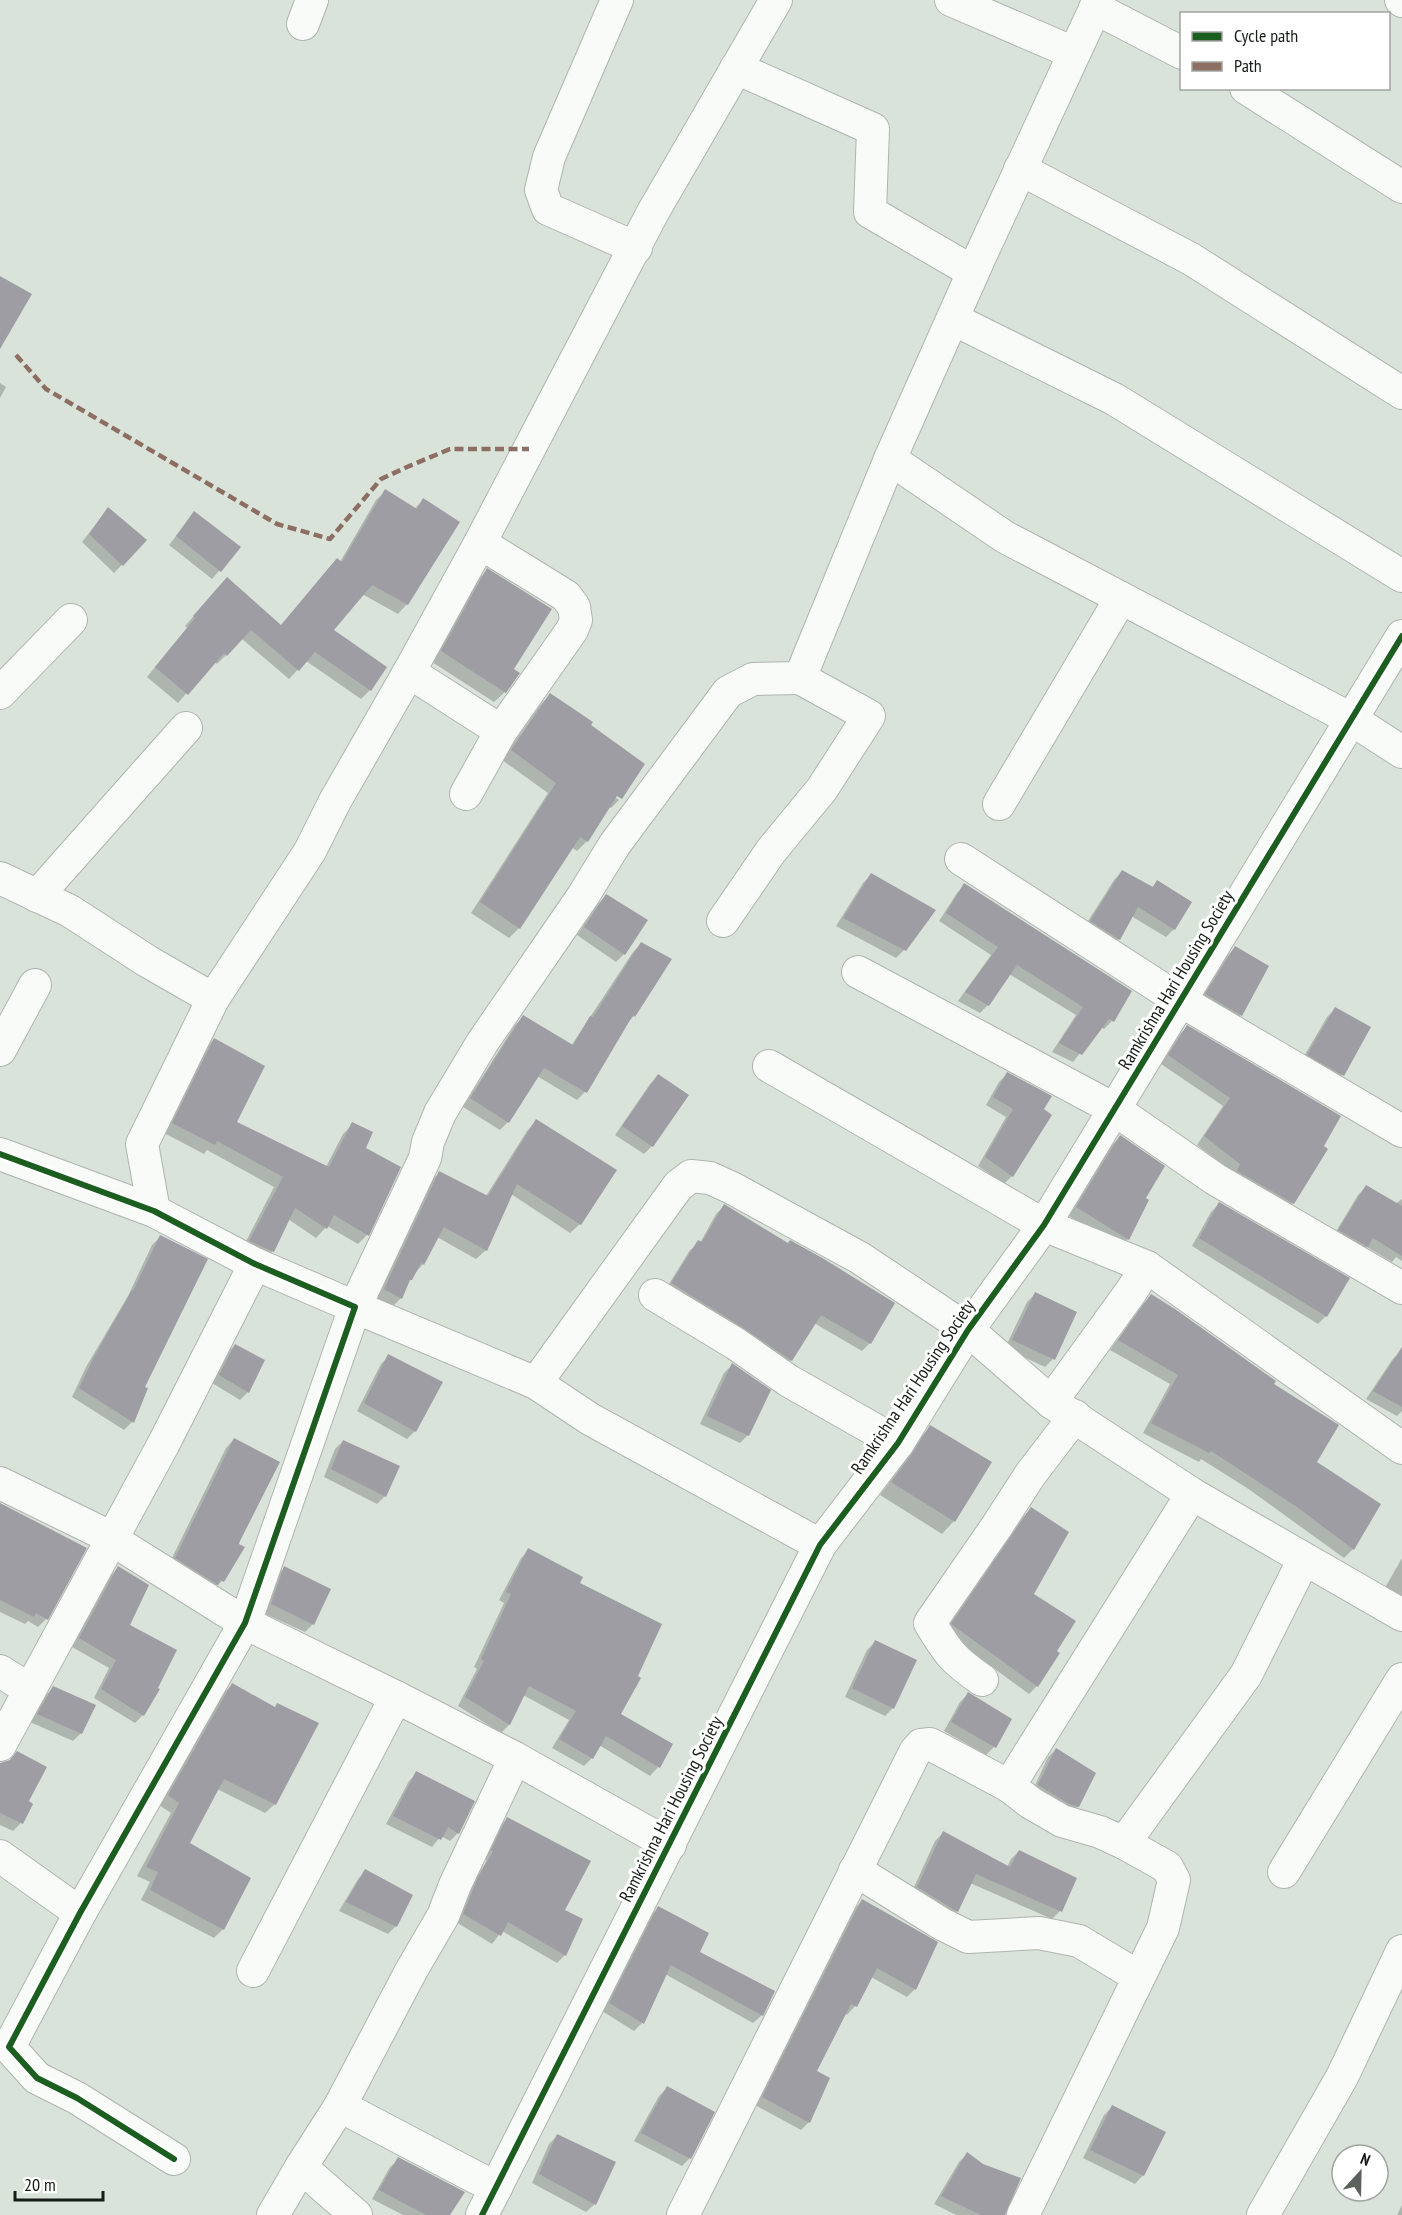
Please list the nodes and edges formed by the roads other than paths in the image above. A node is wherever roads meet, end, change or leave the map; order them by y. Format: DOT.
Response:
graph roads {
  1 [pos="617,0"];
  2 [pos="776,0"];
  3 [pos="951,0"];
  4 [pos="1097,4"];
  5 [pos="1180,52"];
  6 [pos="1074,53"];
  7 [pos="736,68"];
  8 [pos="1249,90"];
  9 [pos="1020,170"];
  10 [pos="1402,187"];
  11 [pos="636,248"];
  12 [pos="974,272"];
  13 [pos="953,319"];
  14 [pos="1402,393"];
  15 [pos="890,459"];
  16 [pos="480,543"];
  17 [pos="1402,576"];
  18 [pos="1121,598"];
  19 [pos="71,620"];
  20 [pos="1402,636"];
  21 [pos="409,672"];
  22 [pos="800,678"];
  23 [pos="0,693"];
  24 [pos="1351,719"];
  25 [pos="186,728"];
  26 [pos="501,731"];
  27 [pos="1402,752"];
  28 [pos="466,794"];
  29 [pos="999,804"];
  30 [pos="961,859"];
  31 [pos="0,878"];
  32 [pos="37,896"];
  33 [pos="723,921"];
  34 [pos="858,972"];
  35 [pos="35,985"];
  36 [pos="213,999"];
  37 [pos="1181,1001"];
  38 [pos="0,1050"];
  39 [pos="769,1066"];
  40 [pos="1114,1109"];
  41 [pos="1402,1131"];
  42 [pos="0,1154"];
  43 [pos="154,1211"];
  44 [pos="1044,1225"];
  45 [pos="255,1264"];
  46 [pos="1147,1267"];
  47 [pos="1402,1288"];
  48 [pos="655,1295"];
  49 [pos="355,1307"];
  50 [pos="968,1330"];
  51 [pos="536,1383"];
  52 [pos="1063,1409"];
  53 [pos="898,1443"];
  54 [pos="1402,1448"];
  55 [pos="0,1483"];
  56 [pos="1192,1494"];
  57 [pos="112,1539"];
  58 [pos="820,1545"];
  59 [pos="1304,1559"];
  60 [pos="1402,1615"];
  61 [pos="245,1623"];
  62 [pos="0,1671"];
  63 [pos="1402,1679"];
  64 [pos="982,1680"];
  65 [pos="30,1690"];
  66 [pos="396,1697"];
  67 [pos="0,1745"];
  68 [pos="515,1758"];
  69 [pos="1009,1786"];
  70 [pos="1124,1843"];
  71 [pos="670,1845"];
  72 [pos="0,1856"];
  73 [pos="855,1870"];
  74 [pos="1284,1872"];
  75 [pos="80,1913"];
  76 [pos="1402,1951"];
  77 [pos="254,1971"];
  78 [pos="1139,1977"];
  79 [pos="3,2050"];
  80 [pos="340,2106"];
  81 [pos="174,2159"];
  82 [pos="301,2167"];
  83 [pos="496,2188"];
  84 [pos="1030,2214"];
  85 [pos="273,2215"];
  86 [pos="356,2215"];
  87 [pos="482,2215"];
  88 [pos="683,2215"];
  89 [pos="1263,2215"];
  1 -- 11 [label="street"];
  2 -- 7 [label="street"];
  3 -- 6 [label="street"];
  4 -- 5 [label="street"];
  4 -- 6 [label="street"];
  6 -- 9 [label="street"];
  7 -- 11 [label="street"];
  7 -- 12 [label="street"];
  8 -- 10 [label="street"];
  9 -- 12 [label="street"];
  9 -- 14 [label="street"];
  11 -- 16 [label="street"];
  12 -- 13 [label="street"];
  13 -- 15 [label="street"];
  13 -- 17 [label="street"];
  15 -- 18 [label="street"];
  15 -- 22 [label="street"];
  16 -- 21 [label="street"];
  16 -- 26 [label="street"];
  18 -- 24 [label="street"];
  18 -- 29 [label="street"];
  19 -- 23 [label="street"];
  20 -- 24 [label="street, Ramkrishna Hari Housing Society"];
  21 -- 26 [label="street"];
  21 -- 36 [label="street"];
  22 -- 33 [label="street"];
  22 -- 49 [label="street"];
  24 -- 27 [label="street"];
  24 -- 37 [label="street, Ramkrishna Hari Housing Society"];
  25 -- 32 [label="street"];
  26 -- 28 [label="street"];
  30 -- 37 [label="street"];
  31 -- 32 [label="street"];
  32 -- 36 [label="street"];
  34 -- 40 [label="street"];
  35 -- 38 [label="street"];
  36 -- 43 [label="street"];
  37 -- 40 [label="street, Ramkrishna Hari Housing Society"];
  37 -- 41 [label="street"];
  39 -- 44 [label="street"];
  40 -- 44 [label="street, Ramkrishna Hari Housing Society"];
  40 -- 47 [label="street"];
  42 -- 43 [label="street"];
  43 -- 45 [label="street"];
  44 -- 46 [label="street"];
  44 -- 50 [label="street, Ramkrishna Hari Housing Society"];
  45 -- 49 [label="street"];
  45 -- 57 [label="street"];
  46 -- 52 [label="street"];
  46 -- 54 [label="street"];
  48 -- 53 [label="street"];
  49 -- 51 [label="street"];
  49 -- 61 [label="street"];
  50 -- 51 [label="street"];
  50 -- 52 [label="street"];
  50 -- 53 [label="street, Ramkrishna Hari Housing Society"];
  51 -- 58 [label="street"];
  52 -- 56 [label="street"];
  52 -- 64 [label="street"];
  53 -- 58 [label="street, Ramkrishna Hari Housing Society"];
  55 -- 57 [label="street"];
  56 -- 59 [label="street"];
  56 -- 69 [label="street"];
  57 -- 61 [label="street"];
  57 -- 65 [label="street"];
  58 -- 71 [label="street, Ramkrishna Hari Housing Society"];
  59 -- 60 [label="street"];
  59 -- 70 [label="street"];
  61 -- 66 [label="street"];
  61 -- 75 [label="street"];
  62 -- 65 [label="street"];
  63 -- 74 [label="street"];
  65 -- 67 [label="street"];
  66 -- 68 [label="street"];
  66 -- 77 [label="street"];
  68 -- 71 [label="street"];
  68 -- 80 [label="street"];
  69 -- 70 [label="street"];
  69 -- 73 [label="street"];
  70 -- 78 [label="street"];
  71 -- 83 [label="street, Ramkrishna Hari Housing Society"];
  72 -- 75 [label="street"];
  73 -- 78 [label="street"];
  73 -- 88 [label="street"];
  75 -- 79 [label="street"];
  76 -- 89 [label="street"];
  78 -- 84 [label="street"];
  79 -- 81 [label="street"];
  80 -- 82 [label="street"];
  80 -- 83 [label="street"];
  82 -- 85 [label="street"];
  82 -- 86 [label="street"];
  83 -- 87 [label="street, Ramkrishna Hari Housing Society"];
}
